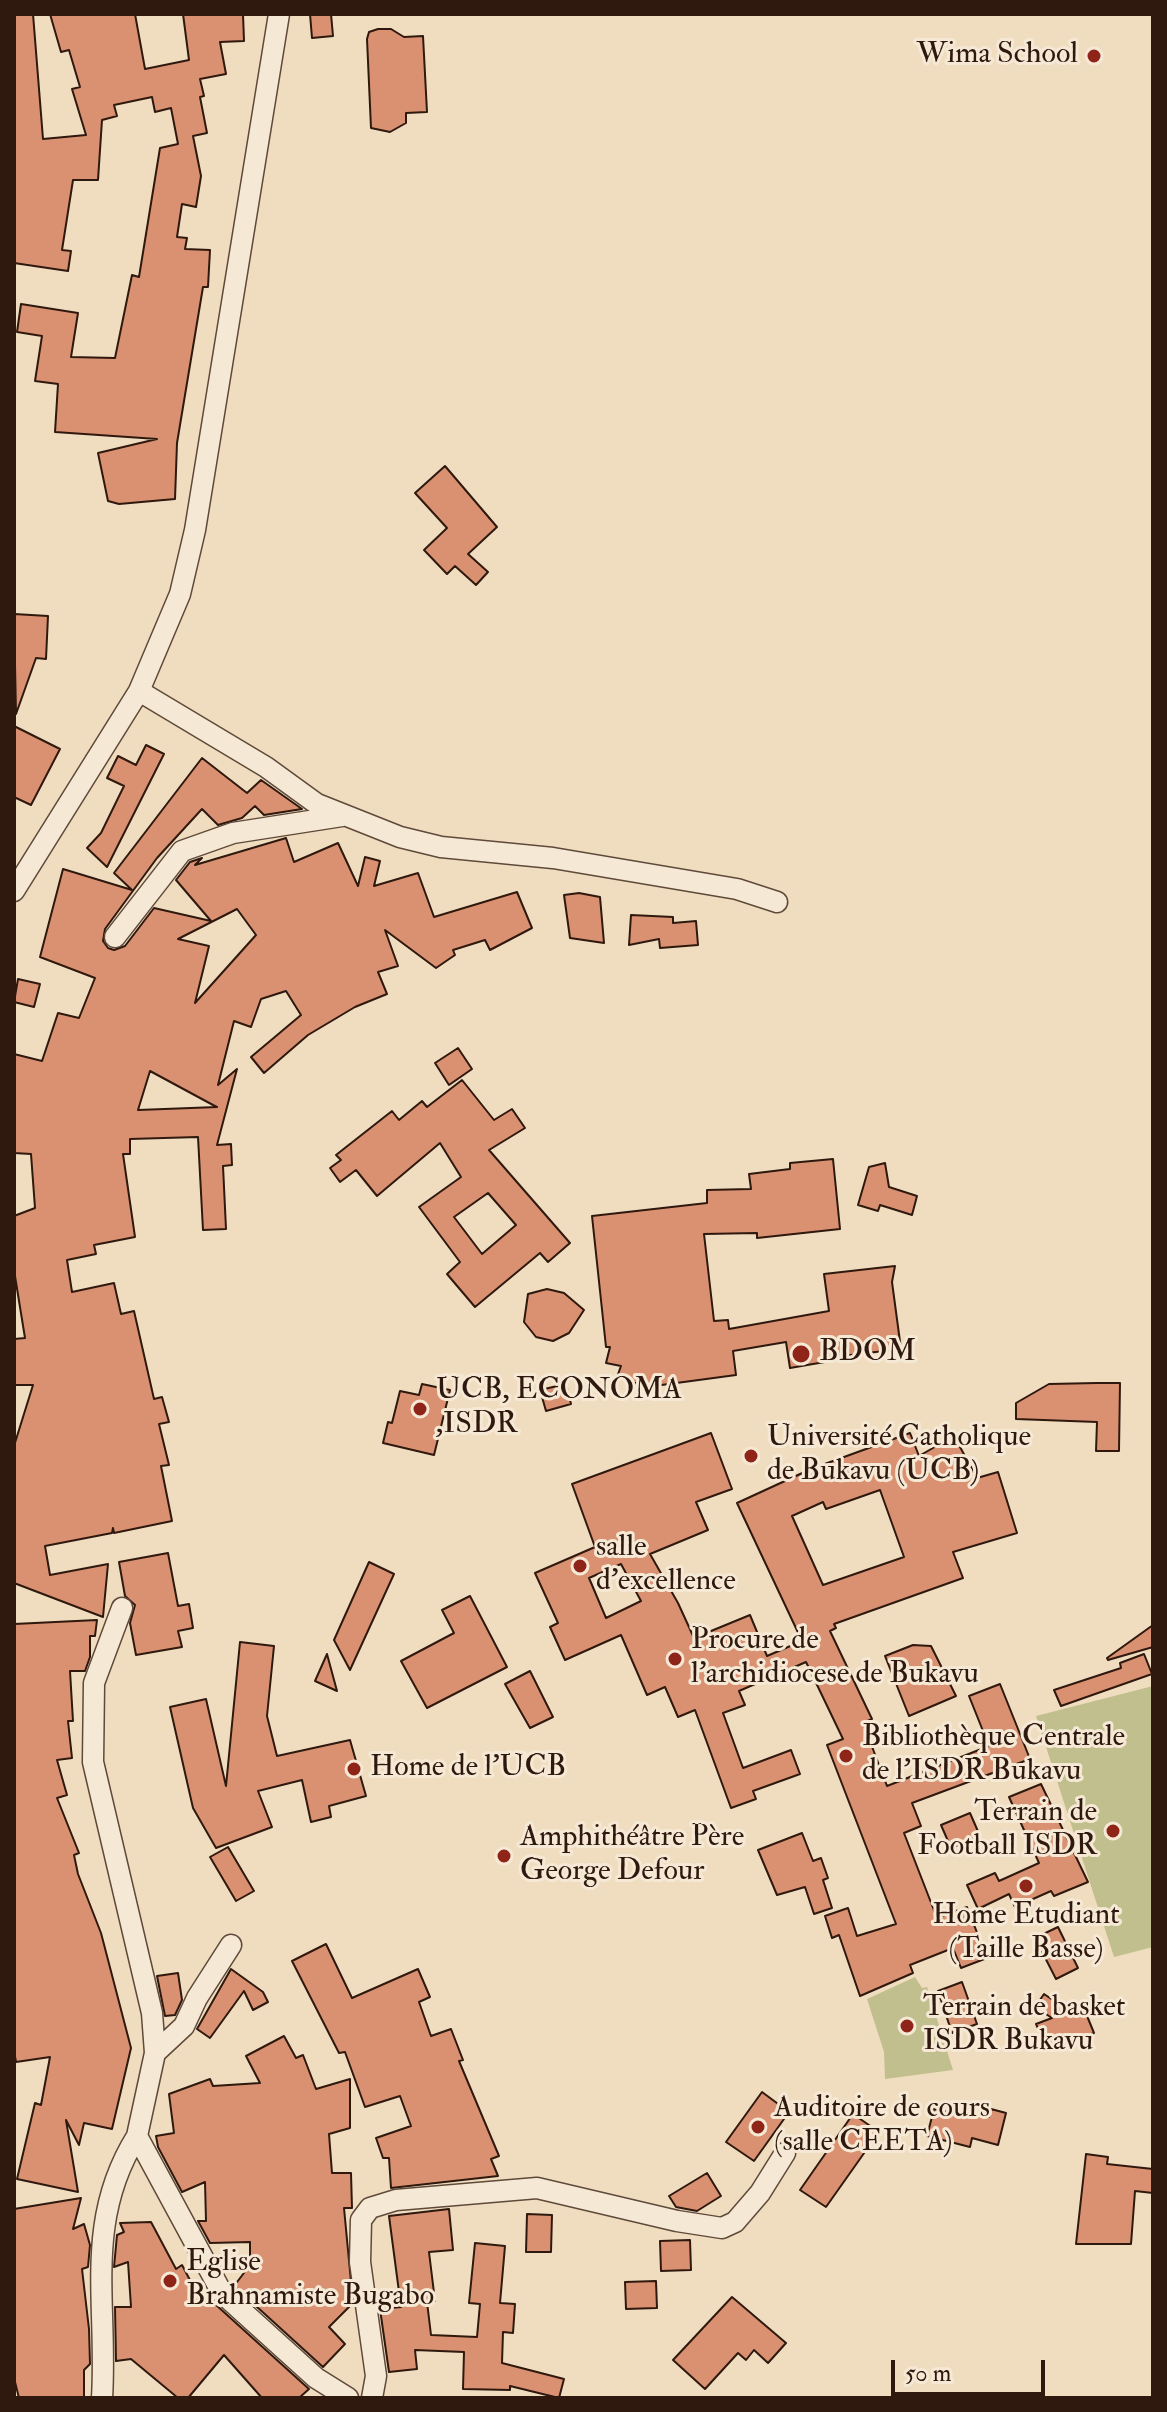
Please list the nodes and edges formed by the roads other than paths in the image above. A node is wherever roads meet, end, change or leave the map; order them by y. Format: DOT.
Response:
graph roads {
  1 [pos="279,14"];
  2 [pos="139,691"];
  3 [pos="342,816"];
  4 [pos="14,891"];
  5 [pos="777,902"];
  6 [pos="115,937"];
  7 [pos="122,1608"];
  8 [pos="231,1945"];
  9 [pos="155,2053"];
  10 [pos="137,2136"];
  11 [pos="785,2153"];
  12 [pos="102,2398"];
  13 [pos="348,2398"];
  14 [pos="372,2398"];
  1 -- 2 [label="street"];
  2 -- 3 [label="street"];
  2 -- 4 [label="street"];
  3 -- 5 [label="street"];
  3 -- 6 [label="street"];
  7 -- 9 [label="street"];
  8 -- 9 [label="street"];
  9 -- 10 [label="street"];
  10 -- 12 [label="street"];
  10 -- 13 [label="street"];
  11 -- 14 [label="street"];
}
